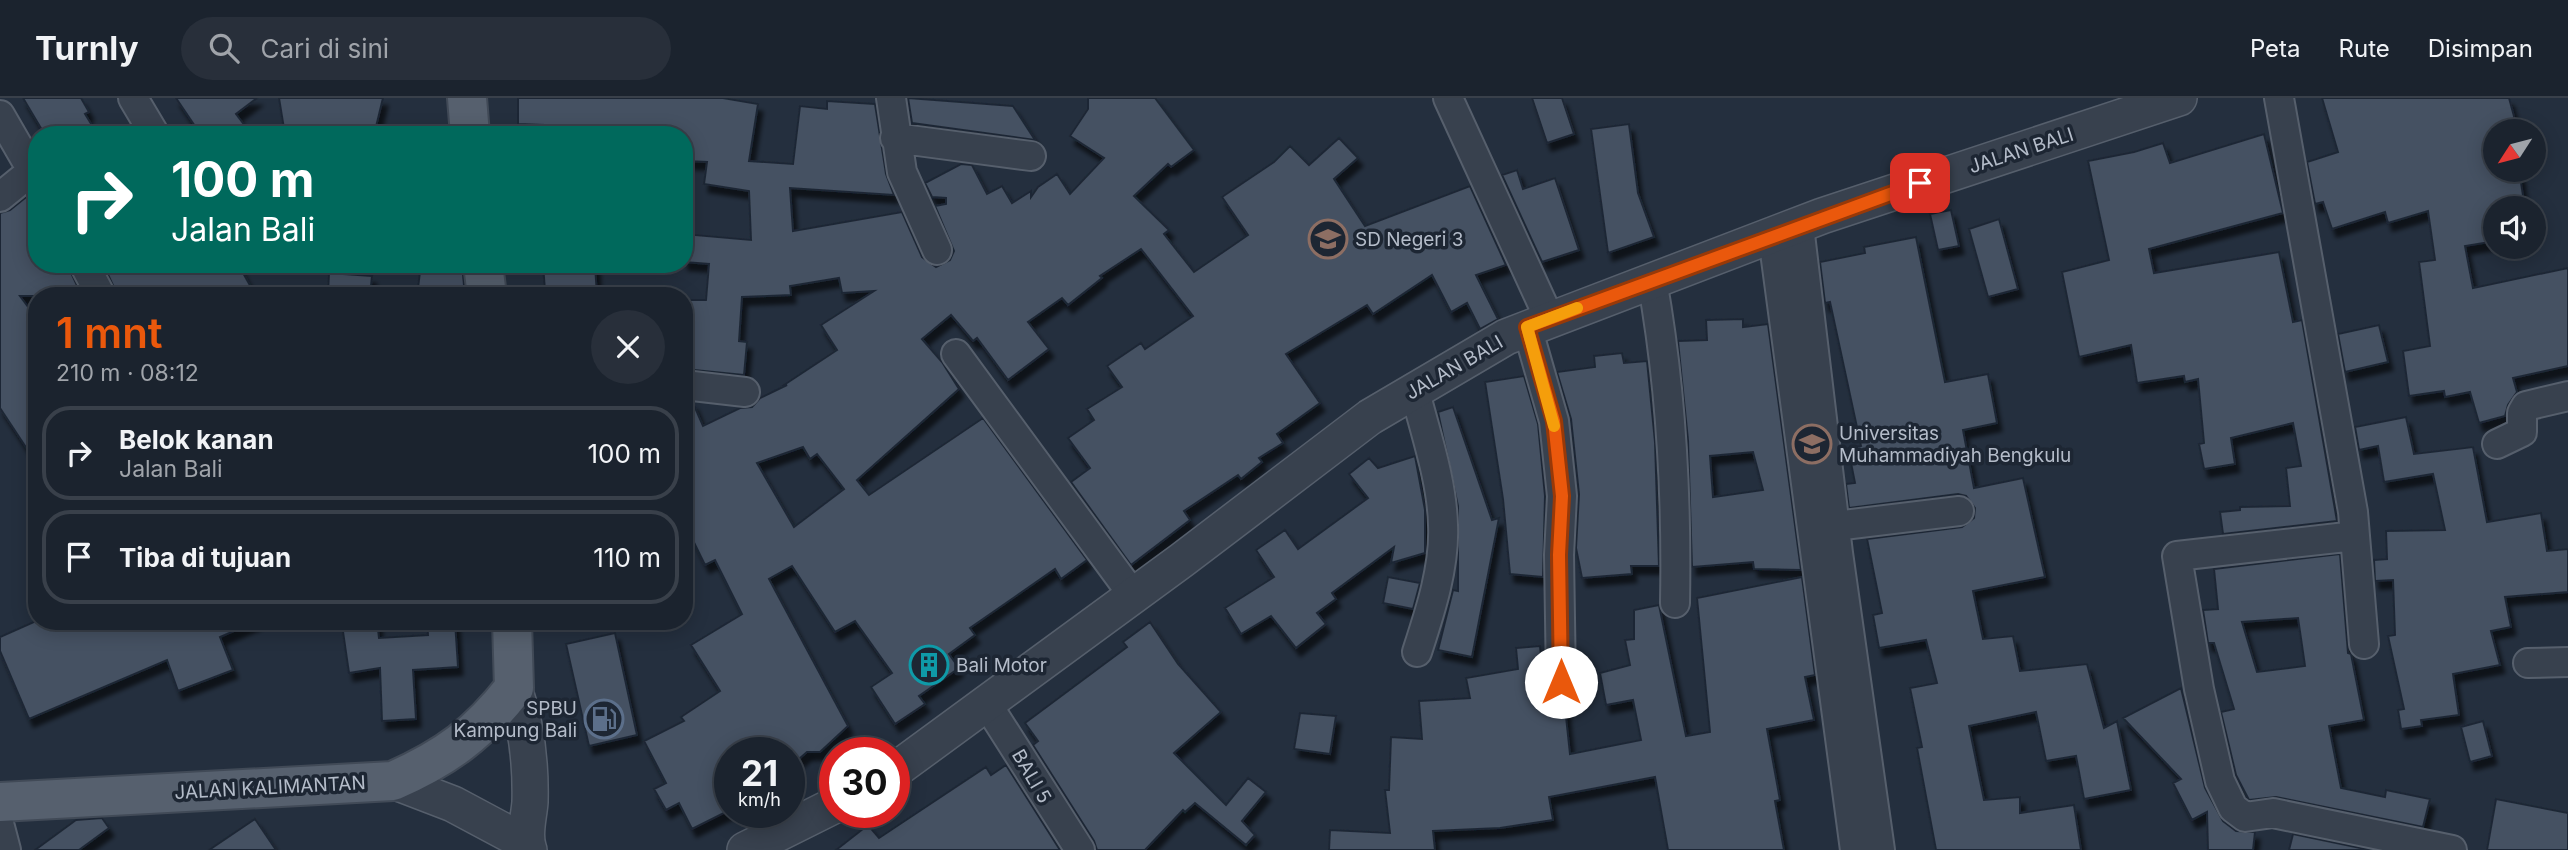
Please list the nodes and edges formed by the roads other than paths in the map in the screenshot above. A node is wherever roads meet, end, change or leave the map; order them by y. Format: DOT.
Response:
graph roads {
  1 [pos="133,98"];
  2 [pos="467,98"];
  3 [pos="891,98"];
  4 [pos="1448,98"];
  5 [pos="2179,98"];
  6 [pos="2279,98"];
  7 [pos="0,115"];
  8 [pos="150,126"];
  9 [pos="469,126"];
  10 [pos="895,138"];
  11 [pos="1031,156"];
  12 [pos="28,164"];
  13 [pos="28,179"];
  14 [pos="0,197"];
  15 [pos="1786,231"];
  16 [pos="937,250"];
  17 [pos="1652,280"];
  18 [pos="1538,323"];
  19 [pos="956,355"];
  20 [pos="693,386"];
  21 [pos="1414,388"];
  22 [pos="745,392"];
  23 [pos="2568,396"];
  24 [pos="2497,444"];
  25 [pos="1959,511"];
  26 [pos="1835,526"];
  27 [pos="2355,536"];
  28 [pos="1133,595"];
  29 [pos="1675,603"];
  30 [pos="512,630"];
  31 [pos="2364,644"];
  32 [pos="1417,652"];
  33 [pos="2568,662"];
  34 [pos="2528,663"];
  35 [pos="1561,682"];
  36 [pos="514,688"];
  37 [pos="985,701"];
  38 [pos="910,759"];
  39 [pos="393,781"];
  40 [pos="0,802"];
  41 [pos="819,813"];
  42 [pos="0,827"];
  43 [pos="528,846"];
  44 [pos="6,850"];
  45 [pos="745,850"];
  46 [pos="1080,850"];
  47 [pos="1855,850"];
  48 [pos="1880,850"];
  49 [pos="2452,850"];
  1 -- 8 [label="street"];
  2 -- 9 [label="main road"];
  3 -- 10 [label="street"];
  4 -- 18 [label="street"];
  5 -- 15 [label="street, JALAN BALI"];
  6 -- 27 [label="street"];
  7 -- 12 [label="street"];
  10 -- 11 [label="street"];
  10 -- 16 [label="street"];
  13 -- 14 [label="street"];
  15 -- 17 [label="street, JALAN BALI"];
  15 -- 26 [label="street"];
  15 -- 47 [label="street"];
  17 -- 18 [label="street, JALAN BALI"];
  17 -- 29 [label="street"];
  18 -- 21 [label="street, JALAN BALI"];
  18 -- 35 [label="street"];
  19 -- 28 [label="street"];
  20 -- 22 [label="street"];
  21 -- 28 [label="street, JALAN BALI"];
  21 -- 32 [label="street"];
  23 -- 24 [label="street"];
  25 -- 26 [label="street"];
  26 -- 48 [label="street"];
  27 -- 31 [label="street"];
  27 -- 49 [label="street"];
  28 -- 37 [label="street, JALAN BALI"];
  30 -- 36 [label="main road"];
  33 -- 34 [label="street"];
  36 -- 39 [label="main road"];
  36 -- 43 [label="street"];
  37 -- 38 [label="street, JALAN BALI"];
  37 -- 46 [label="street, BALI 5"];
  39 -- 40 [label="main road, JALAN KALIMANTAN"];
  39 -- 43 [label="street, JALAN KALIMANTAN"];
  41 -- 45 [label="street"];
  42 -- 44 [label="street"];
}
